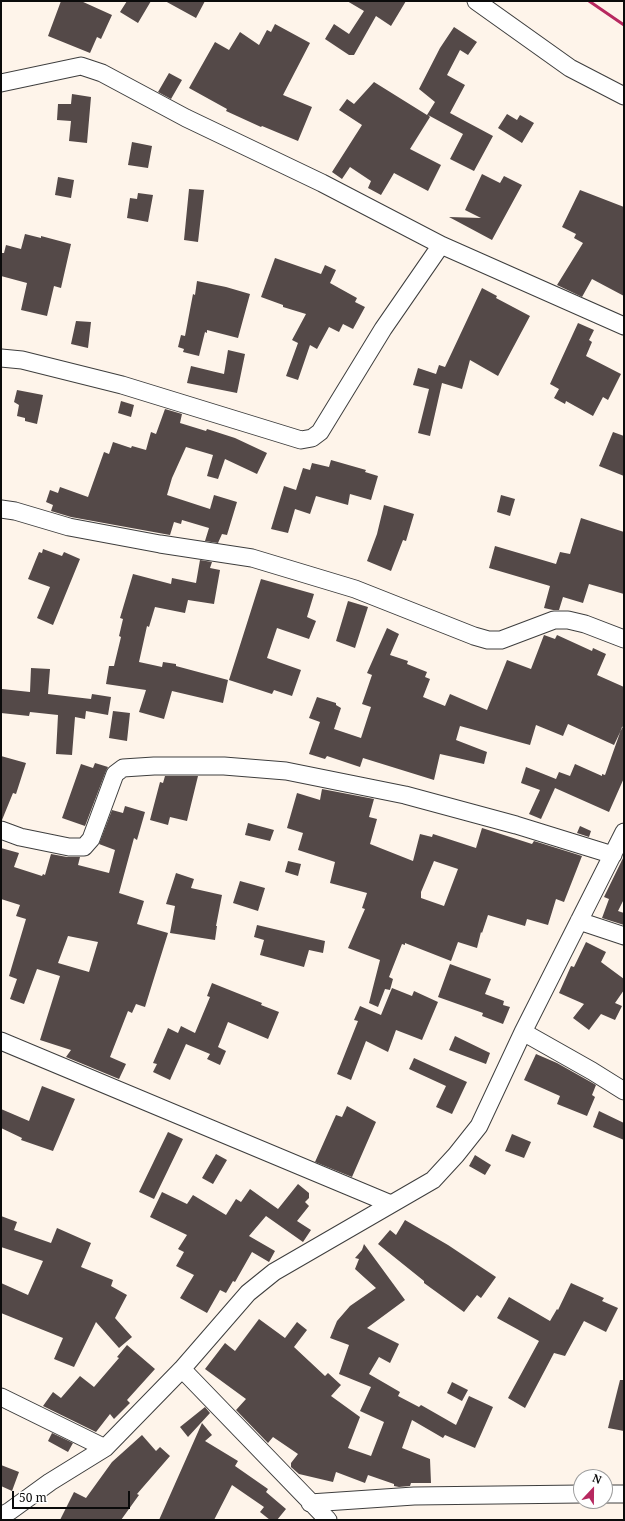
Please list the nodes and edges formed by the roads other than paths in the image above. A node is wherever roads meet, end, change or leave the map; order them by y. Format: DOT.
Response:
graph roads {
  1 [pos="476,1"];
  2 [pos="1,83"];
  3 [pos="624,96"];
  4 [pos="441,245"];
  5 [pos="624,326"];
  6 [pos="1,358"];
  7 [pos="1,509"];
  8 [pos="624,639"];
  9 [pos="1,830"];
  10 [pos="624,832"];
  11 [pos="613,855"];
  12 [pos="579,921"];
  13 [pos="624,936"];
  14 [pos="523,1032"];
  15 [pos="1,1041"];
  16 [pos="624,1091"];
  17 [pos="391,1204"];
  18 [pos="182,1370"];
  19 [pos="1,1397"];
  20 [pos="105,1448"];
  21 [pos="573,1494"];
  22 [pos="613,1494"];
  23 [pos="624,1494"];
  24 [pos="310,1503"];
  25 [pos="1,1516"];
  26 [pos="328,1520"];
  1 -- 3 [label="street"];
  2 -- 4 [label="street"];
  4 -- 5 [label="street"];
  4 -- 6 [label="street"];
  7 -- 8 [label="street"];
  9 -- 11 [label="street"];
  10 -- 11 [label="street"];
  11 -- 12 [label="street"];
  12 -- 13 [label="street"];
  12 -- 14 [label="street"];
  14 -- 16 [label="street"];
  14 -- 17 [label="street"];
  15 -- 17 [label="street"];
  17 -- 18 [label="street"];
  18 -- 20 [label="street"];
  18 -- 24 [label="street"];
  19 -- 20 [label="street"];
  20 -- 25 [label="street"];
  21 -- 24 [label="street"];
  22 -- 23 [label="street"];
  24 -- 26 [label="street"];
}
